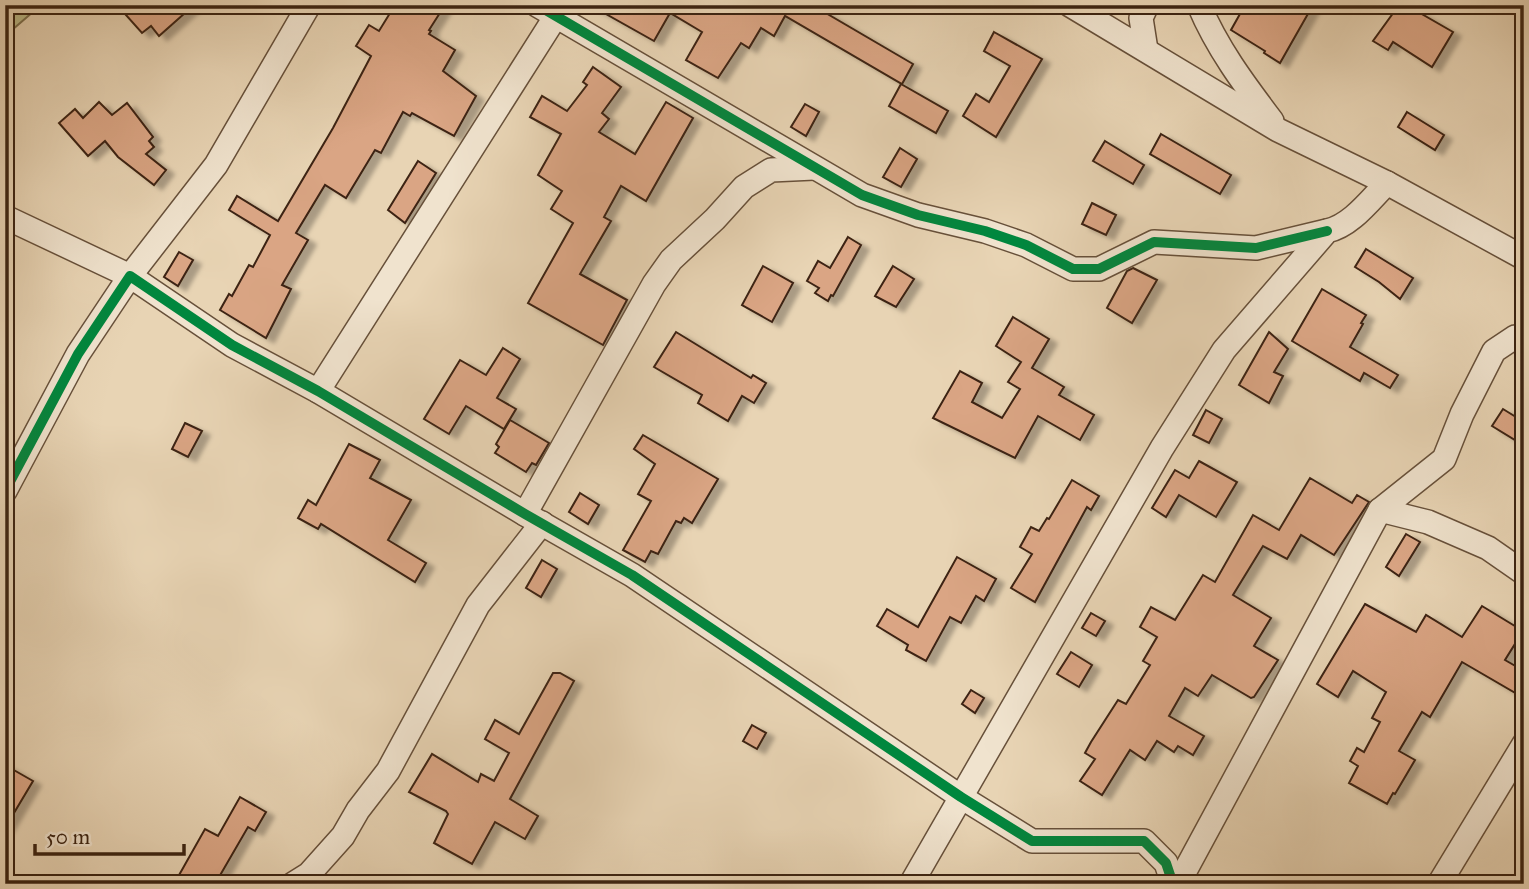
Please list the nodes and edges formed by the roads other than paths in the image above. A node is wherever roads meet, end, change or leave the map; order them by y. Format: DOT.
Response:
graph roads {
  1 [pos="309,5"];
  2 [pos="1070,5"];
  3 [pos="1147,5"];
  4 [pos="1199,5"];
  5 [pos="547,11"];
  6 [pos="1146,50"];
  7 [pos="1278,130"];
  8 [pos="814,168"];
  9 [pos="1387,183"];
  10 [pos="5,217"];
  11 [pos="1327,231"];
  12 [pos="1524,258"];
  13 [pos="130,276"];
  14 [pos="1524,337"];
  15 [pos="318,391"];
  16 [pos="5,491"];
  17 [pos="1380,510"];
  18 [pos="533,519"];
  19 [pos="1524,573"];
  20 [pos="1524,744"];
  21 [pos="961,797"];
  22 [pos="293,884"];
  23 [pos="911,884"];
  24 [pos="1172,884"];
  25 [pos="1178,884"];
  26 [pos="1438,884"];
  1 -- 13 [label="street"];
  2 -- 6 [label="street"];
  3 -- 6 [label="street"];
  4 -- 7 [label="street"];
  5 -- 8 [label="street"];
  5 -- 15 [label="street"];
  6 -- 7 [label="street"];
  7 -- 9 [label="street"];
  8 -- 11 [label="street"];
  8 -- 18 [label="street"];
  9 -- 11 [label="street"];
  9 -- 12 [label="street"];
  10 -- 13 [label="street"];
  11 -- 21 [label="street"];
  13 -- 15 [label="street"];
  13 -- 16 [label="street"];
  14 -- 17 [label="street"];
  15 -- 18 [label="street"];
  17 -- 19 [label="street"];
  17 -- 25 [label="street"];
  18 -- 21 [label="street"];
  18 -- 22 [label="street"];
  20 -- 26 [label="street"];
  21 -- 23 [label="street"];
  21 -- 24 [label="street"];
}
